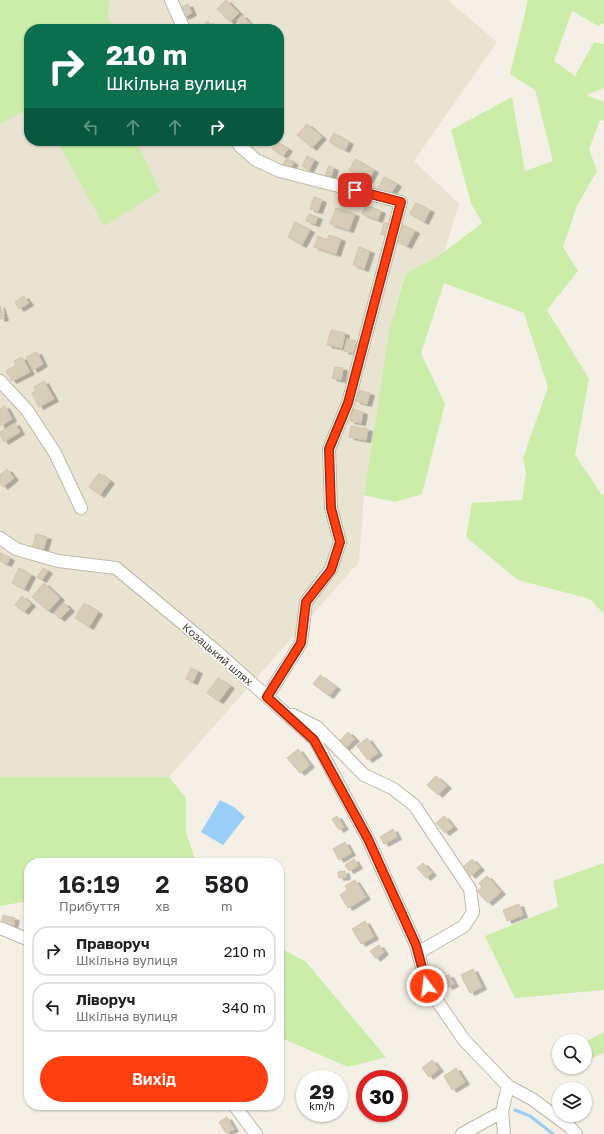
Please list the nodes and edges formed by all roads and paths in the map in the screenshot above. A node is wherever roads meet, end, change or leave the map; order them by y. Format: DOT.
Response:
graph roads {
  1 [pos="171,0"];
  2 [pos="182,24"];
  3 [pos="240,146"];
  4 [pos="0,381"];
  5 [pos="81,508"];
  6 [pos="0,538"];
  7 [pos="267,697"];
  8 [pos="279,708"];
  9 [pos="0,928"];
  10 [pos="24,938"];
  11 [pos="418,953"];
  12 [pos="508,1086"];
  13 [pos="238,1110"];
  14 [pos="502,1112"];
  15 [pos="256,1134"];
  16 [pos="462,1134"];
  17 [pos="504,1134"];
  18 [pos="576,1134"];
  1 -- 2 [label="street"];
  3 -- 7 [label="street"];
  4 -- 5 [label="street"];
  6 -- 7 [label="street, Козацький шлях"];
  7 -- 8 [label="street, Козацький шлях"];
  8 -- 11 [label="street, Козацький шлях"];
  8 -- 11 [label="street"];
  9 -- 10 [label="street"];
  11 -- 12 [label="street, Козацький шлях"];
  12 -- 14 [label="street"];
  12 -- 18 [label="street, Козацький шлях"];
  13 -- 15 [label="street"];
  14 -- 16 [label="street"];
  14 -- 17 [label="street"];
}
